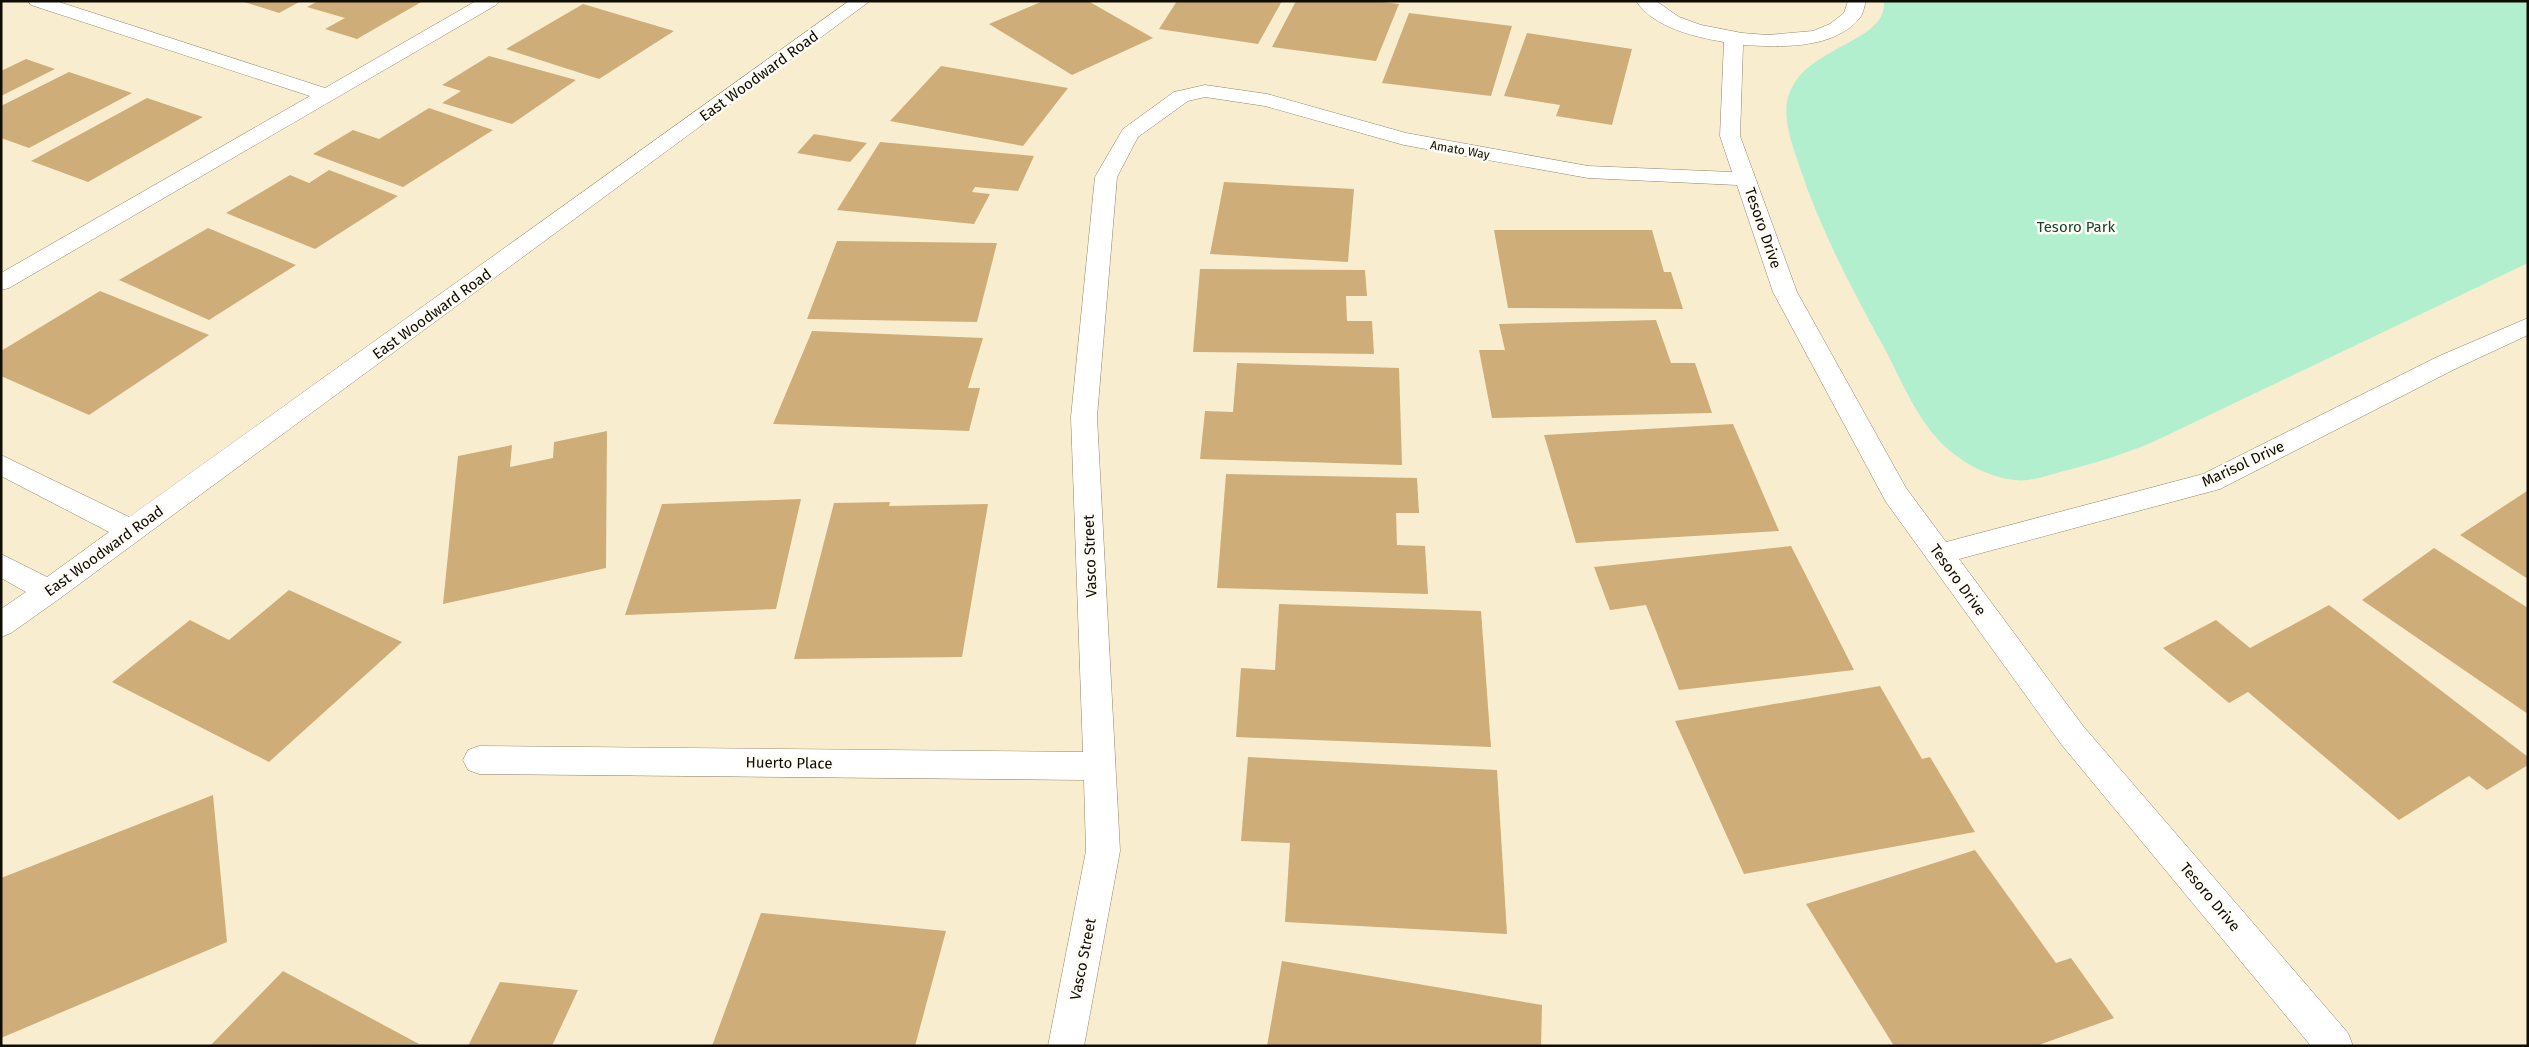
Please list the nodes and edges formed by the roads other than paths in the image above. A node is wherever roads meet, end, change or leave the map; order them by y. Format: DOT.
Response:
graph roads {
  1 [pos="37,1"];
  2 [pos="490,1"];
  3 [pos="861,1"];
  4 [pos="1645,1"];
  5 [pos="1857,1"];
  6 [pos="1734,39"];
  7 [pos="327,95"];
  8 [pos="1181,96"];
  9 [pos="1746,179"];
  10 [pos="1,283"];
  11 [pos="2528,326"];
  12 [pos="1,464"];
  13 [pos="132,531"];
  14 [pos="1939,554"];
  15 [pos="1,565"];
  16 [pos="49,591"];
  17 [pos="1,625"];
  18 [pos="479,760"];
  19 [pos="1099,766"];
  20 [pos="1066,1046"];
  21 [pos="2336,1046"];
  1 -- 7 [label="street"];
  2 -- 7 [label="street"];
  3 -- 13 [label="street, East Woodward Road"];
  4 -- 6 [label="street"];
  5 -- 6 [label="street"];
  6 -- 9 [label="street, Tesoro Drive"];
  7 -- 10 [label="street"];
  8 -- 9 [label="street, Amato Way"];
  8 -- 19 [label="street, Vasco Street"];
  9 -- 14 [label="street, Tesoro Drive"];
  11 -- 14 [label="street, Marisol Drive"];
  12 -- 13 [label="street"];
  13 -- 16 [label="street, East Woodward Road"];
  14 -- 21 [label="street, Tesoro Drive"];
  15 -- 16 [label="street"];
  16 -- 17 [label="street, East Woodward Road"];
  18 -- 19 [label="street, Huerto Place"];
  19 -- 20 [label="street, Vasco Street"];
}
